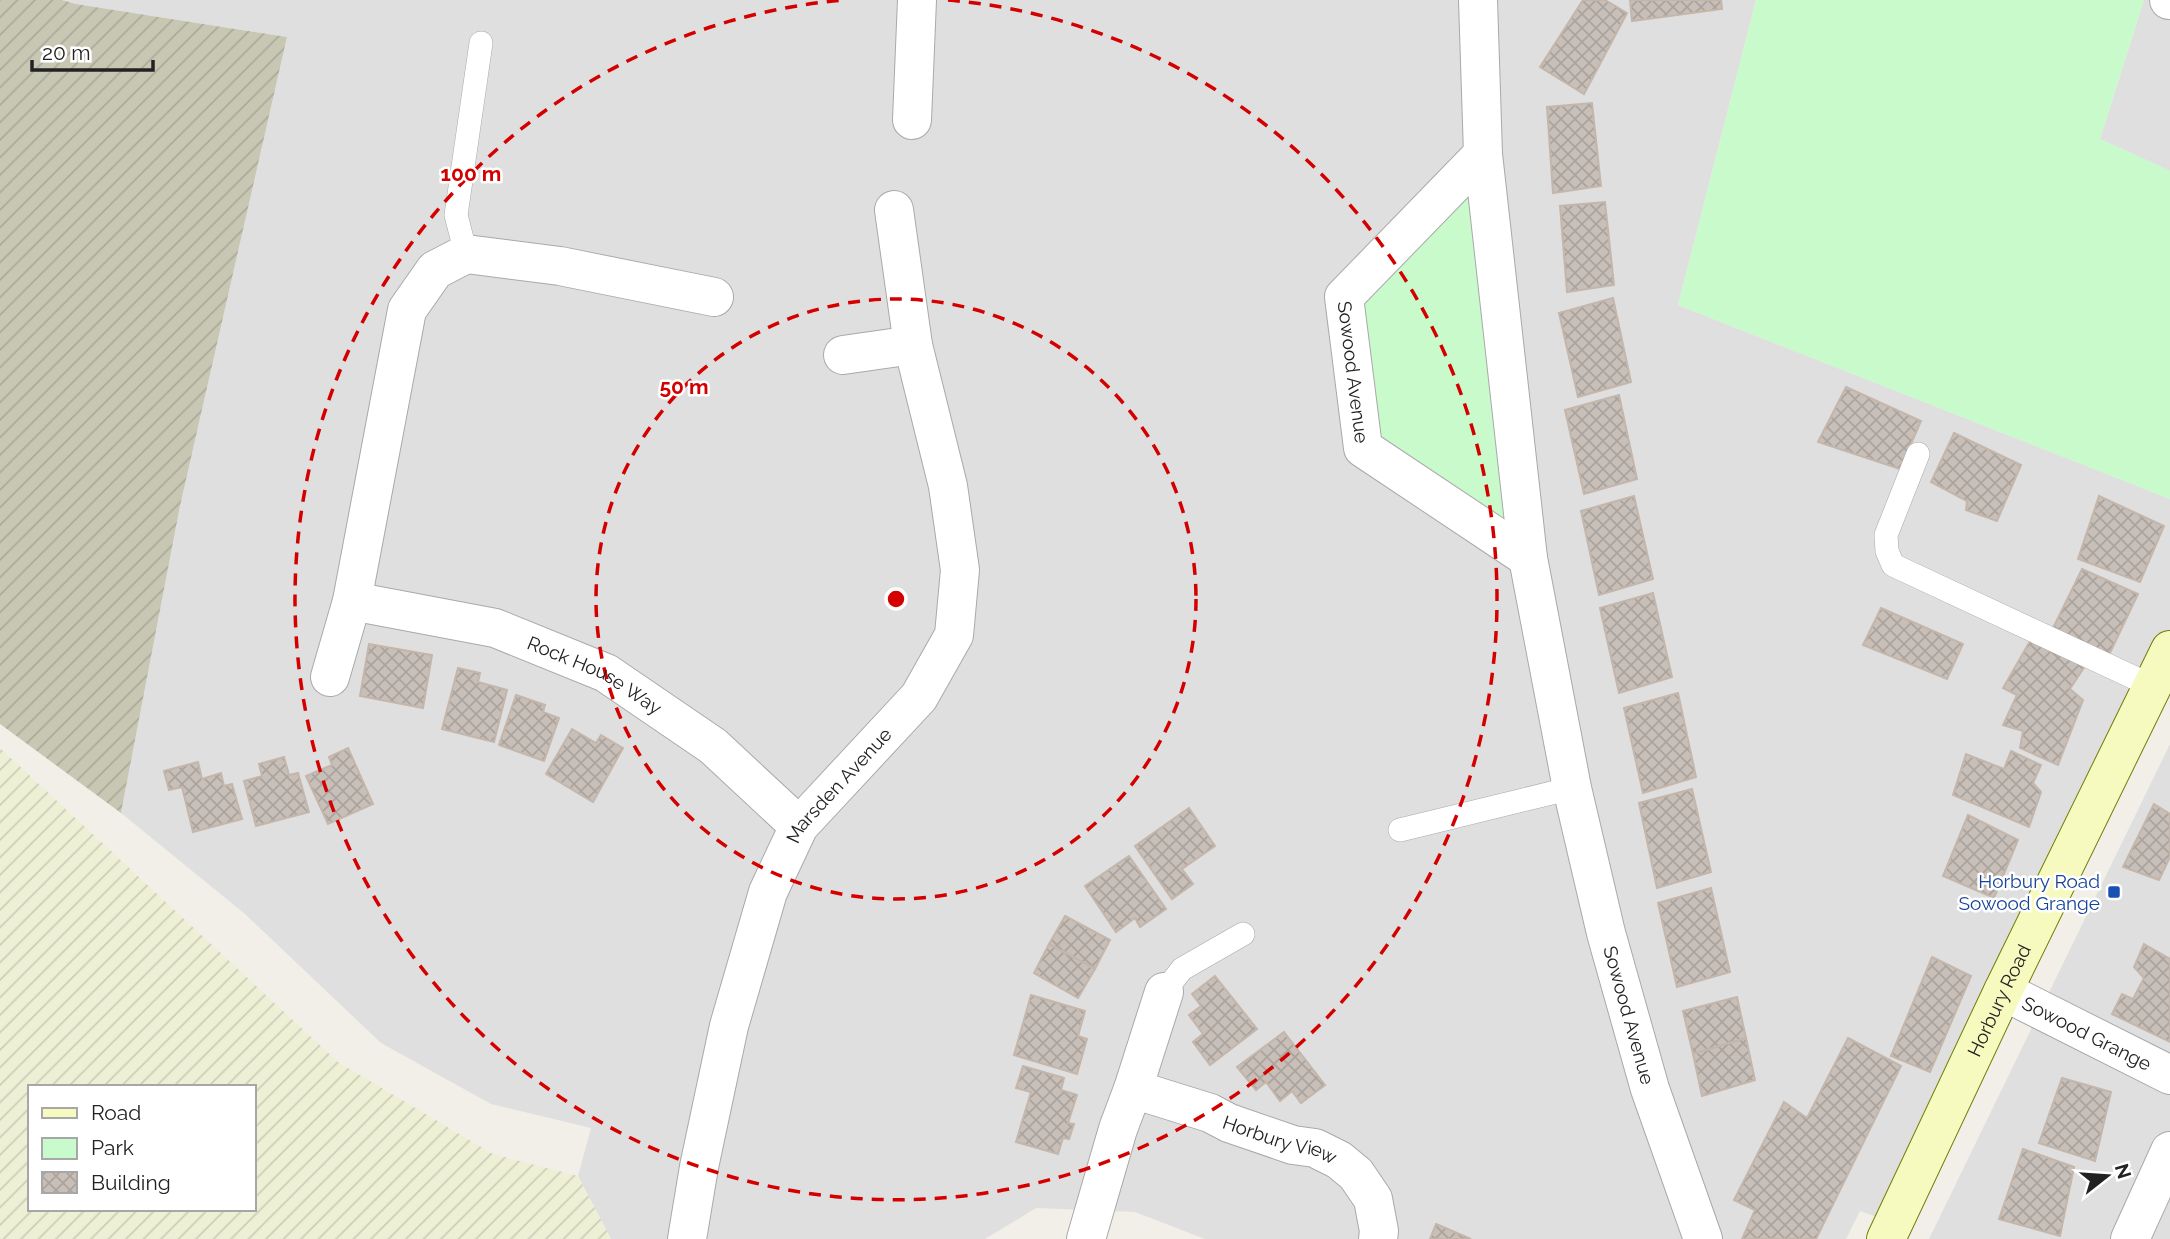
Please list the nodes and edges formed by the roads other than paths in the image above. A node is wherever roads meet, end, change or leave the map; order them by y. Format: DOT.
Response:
graph roads {
  1 [pos="917,0"];
  2 [pos="1478,0"];
  3 [pos="481,43"];
  4 [pos="912,120"];
  5 [pos="1483,154"];
  6 [pos="894,210"];
  7 [pos="466,254"];
  8 [pos="714,297"];
  9 [pos="913,345"];
  10 [pos="843,355"];
  11 [pos="1918,454"];
  12 [pos="1528,558"];
  13 [pos="352,601"];
  14 [pos="2170,650"];
  15 [pos="330,677"];
  16 [pos="2152,686"];
  17 [pos="1572,788"];
  18 [pos="799,826"];
  19 [pos="1400,830"];
  20 [pos="1243,934"];
  21 [pos="2003,991"];
  22 [pos="1164,992"];
  23 [pos="2170,1075"];
  24 [pos="1133,1089"];
  25 [pos="2170,1151"];
  26 [pos="687,1239"];
  27 [pos="1086,1239"];
  28 [pos="1378,1239"];
  29 [pos="1703,1239"];
  30 [pos="1886,1239"];
  31 [pos="2130,1239"];
  1 -- 4 [label="street"];
  2 -- 5 [label="street, Sowood Avenue"];
  3 -- 7 [label="lane"];
  5 -- 12 [label="street, Sowood Avenue"];
  5 -- 12 [label="street, Sowood Avenue"];
  6 -- 9 [label="street, Marsden Avenue"];
  7 -- 8 [label="street"];
  7 -- 13 [label="street"];
  9 -- 10 [label="street"];
  9 -- 18 [label="street, Marsden Avenue"];
  11 -- 16 [label="lane"];
  12 -- 17 [label="street, Sowood Avenue"];
  13 -- 15 [label="street"];
  13 -- 18 [label="street, Rock House Way"];
  14 -- 16 [label="street, Horbury Road"];
  16 -- 21 [label="street, Horbury Road"];
  17 -- 19 [label="lane"];
  17 -- 29 [label="street, Sowood Avenue"];
  18 -- 26 [label="street, Marsden Avenue"];
  20 -- 22 [label="lane"];
  21 -- 23 [label="street, Sowood Grange"];
  21 -- 30 [label="street, Horbury Road"];
  22 -- 24 [label="street"];
  24 -- 27 [label="street"];
  24 -- 28 [label="street, Horbury View"];
  25 -- 31 [label="street"];
}
